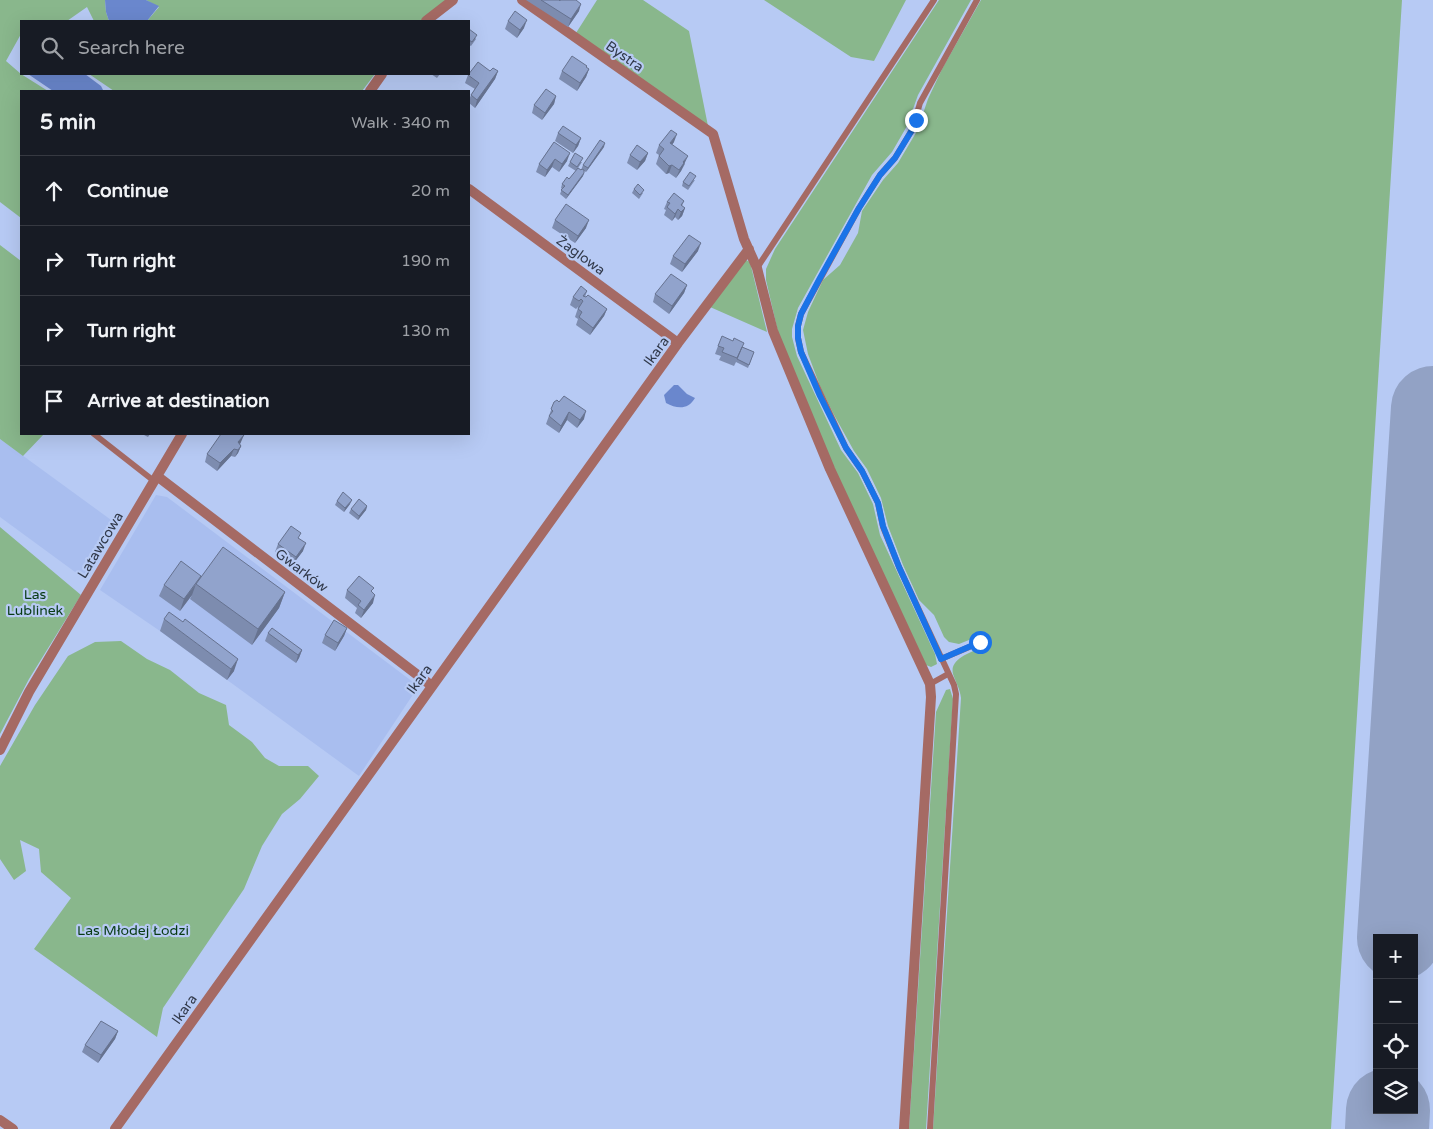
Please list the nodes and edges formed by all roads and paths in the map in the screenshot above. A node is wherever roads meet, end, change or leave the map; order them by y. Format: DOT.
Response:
graph roads {
  1 [pos="453,0"];
  2 [pos="522,0"];
  3 [pos="934,0"];
  4 [pos="977,0"];
  5 [pos="427,20"];
  6 [pos="381,75"];
  7 [pos="371,90"];
  8 [pos="470,190"];
  9 [pos="749,249"];
  10 [pos="757,268"];
  11 [pos="678,343"];
  12 [pos="95,435"];
  13 [pos="181,435"];
  14 [pos="155,479"];
  15 [pos="980,642"];
  16 [pos="941,659"];
  17 [pos="948,674"];
  18 [pos="930,684"];
  19 [pos="432,686"];
  20 [pos="0,750"];
  21 [pos="0,1120"];
  22 [pos="13,1129"];
  23 [pos="116,1129"];
  24 [pos="904,1129"];
  25 [pos="930,1129"];
  1 -- 5 [label="street"];
  2 -- 9 [label="street, Bystra"];
  3 -- 10 [label="lane"];
  4 -- 16 [label="lane"];
  6 -- 7 [label="street"];
  8 -- 11 [label="street, Żaglowa"];
  9 -- 10 [label="street"];
  9 -- 11 [label="street, Ikara"];
  10 -- 18 [label="street"];
  11 -- 19 [label="street, Ikara"];
  12 -- 14 [label="lane"];
  13 -- 14 [label="street, Latawcowa"];
  14 -- 19 [label="street, Gwarków"];
  14 -- 20 [label="street, Latawcowa"];
  15 -- 16 [label="lane"];
  16 -- 17 [label="lane"];
  17 -- 18 [label="lane"];
  17 -- 25 [label="lane"];
  18 -- 24 [label="street"];
  19 -- 23 [label="street, Ikara"];
  21 -- 22 [label="street"];
}
